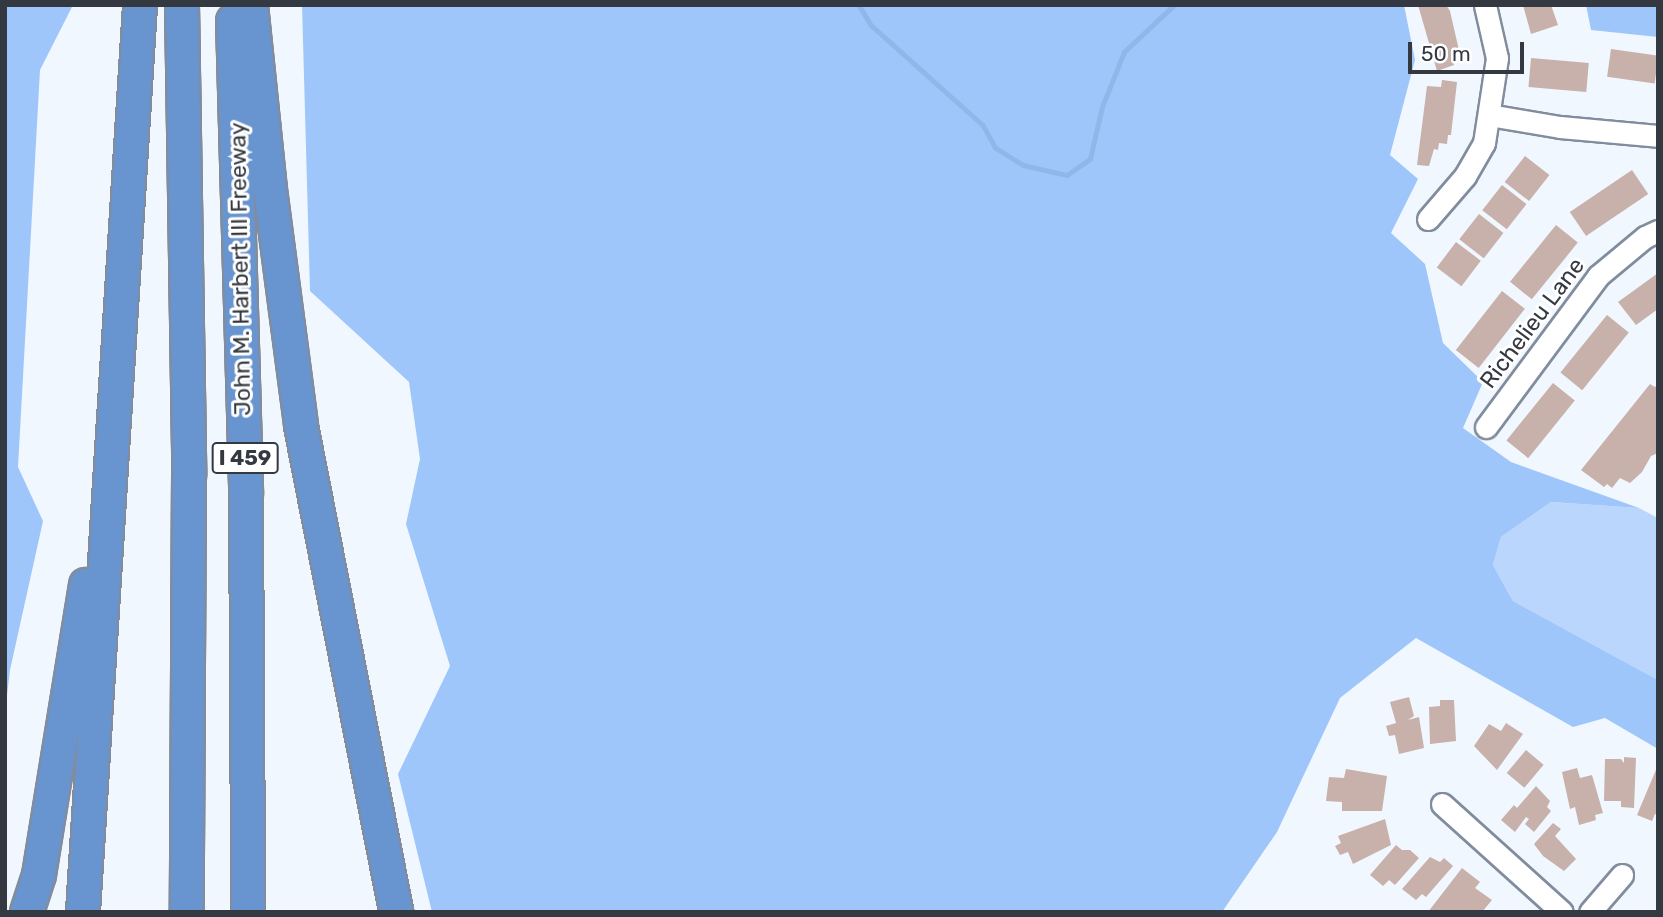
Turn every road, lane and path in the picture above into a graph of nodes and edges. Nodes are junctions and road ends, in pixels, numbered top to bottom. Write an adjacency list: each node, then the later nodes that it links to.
1 (140, 5): 10 (highway)
2 (182, 5): 16 (highway, I 459)
3 (233, 5): 17 (highway, John M. Harbert III Freeway / I 459)
4 (251, 5): 18 (highway)
5 (1485, 5): 6 (street)
6 (1489, 115): 7 (street); 8 (street)
7 (1658, 136)
8 (1428, 219)
9 (1658, 231): 11 (street, Richelieu Lane)
10 (124, 288): 14 (highway); 15 (highway)
11 (1486, 427)
12 (1442, 804): 19 (street)
13 (1622, 875): 20 (street)
14 (27, 912)
15 (83, 912)
16 (187, 912)
17 (248, 912)
18 (396, 912)
19 (1562, 912)
20 (1590, 912)

